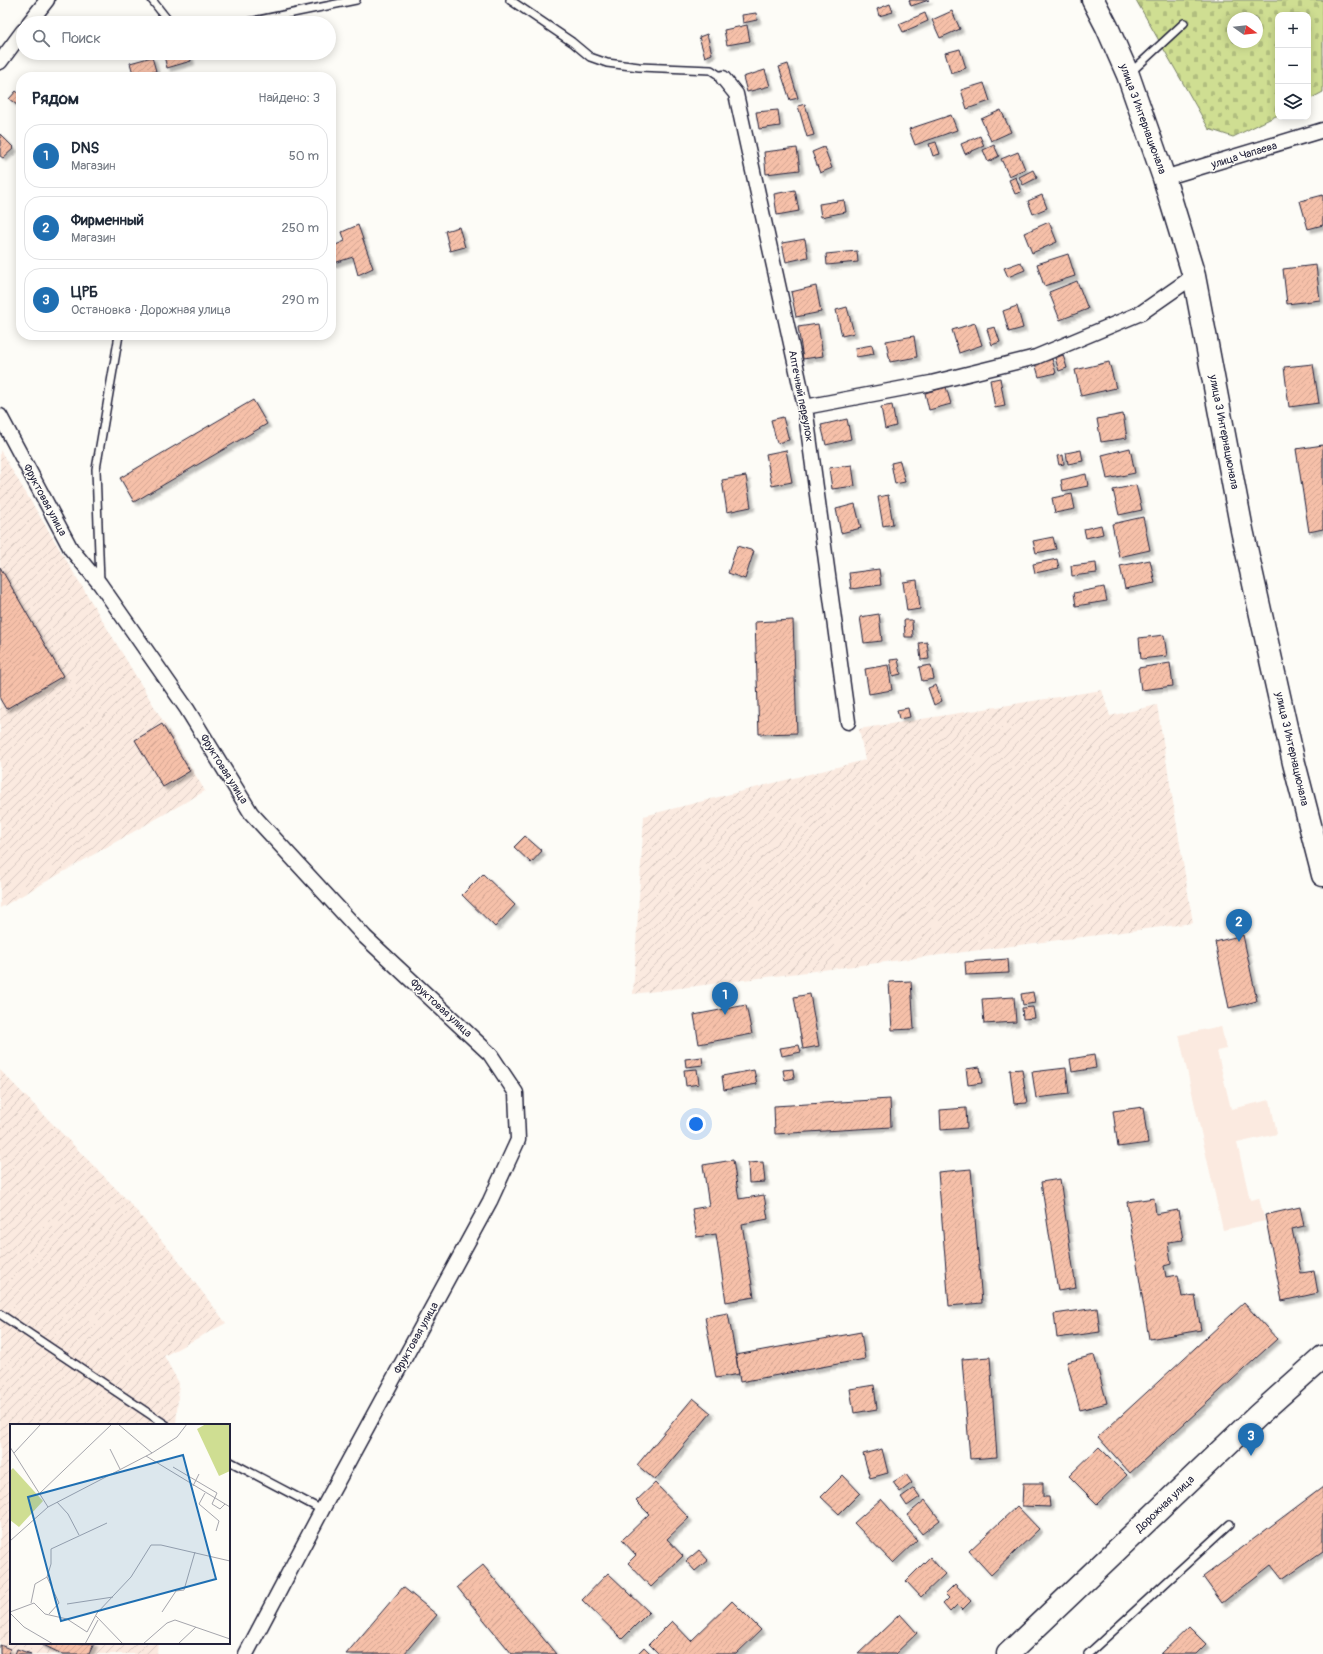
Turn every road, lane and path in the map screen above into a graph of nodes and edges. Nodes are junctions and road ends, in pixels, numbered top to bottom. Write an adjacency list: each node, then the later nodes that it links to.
1 (47, 0): 6 (street)
2 (152, 0): 7 (lane)
3 (356, 0): 8 (lane)
4 (510, 0): 13 (lane)
5 (1093, 0): 12 (main road, улица 3 Интернационала)
6 (34, 16)
7 (165, 16)
8 (278, 16)
9 (1184, 23): 12 (lane)
10 (16, 40): 11 (street)
11 (0, 62)
12 (1128, 75): 15 (main road, улица 3 Интернационала)
13 (723, 78): 18 (street, Аптечный переулок)
14 (1323, 130): 15 (street, улица Чапаева)
15 (1164, 178): 16 (main road, улица 3 Интернационала)
16 (1194, 276): 18 (street); 22 (main road, улица 3 Интернационала)
17 (118, 340): 20 (lane)
18 (805, 407): 21 (street, Аптечный переулок)
19 (0, 416): 20 (street, Фруктовая улица)
20 (100, 584): 27 (street, Фруктовая улица)
21 (848, 722)
22 (1323, 875)
23 (0, 1314): 25 (lane)
24 (1323, 1357): 30 (main road, Дорожная улица)
25 (165, 1424)
26 (230, 1462): 27 (lane)
27 (322, 1510): 29 (street, Фруктовая улица)
28 (1230, 1524): 31 (lane)
29 (246, 1654)
30 (1008, 1654)
31 (1088, 1654)

